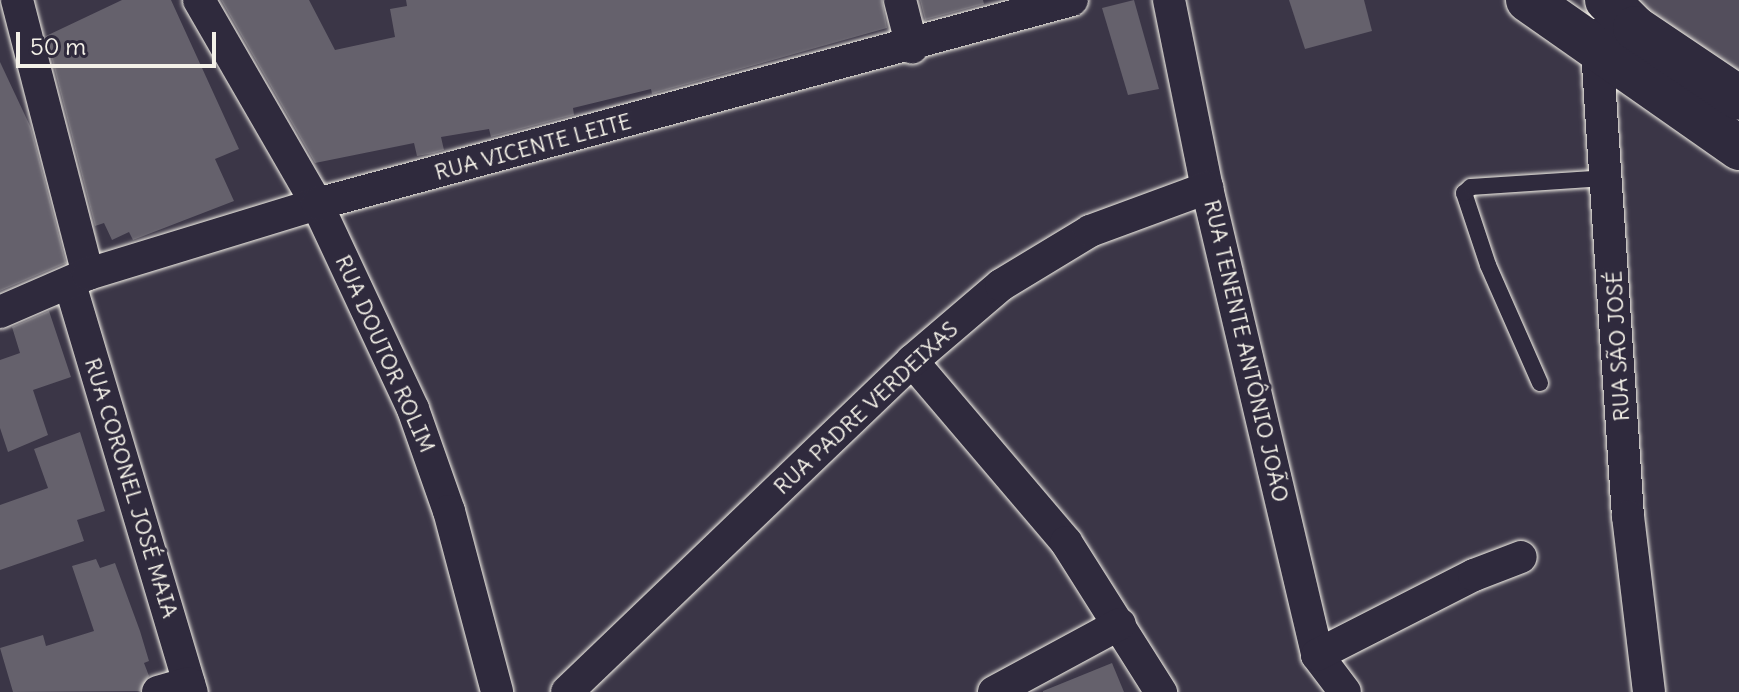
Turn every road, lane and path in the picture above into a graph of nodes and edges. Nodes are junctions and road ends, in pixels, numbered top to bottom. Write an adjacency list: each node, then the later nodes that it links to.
1 (17, 0): 16 (street, RUA CORONEL JOSÉ MAIA)
2 (199, 0): 15 (street, RUA DOUTOR ROLIM)
3 (900, 0): 10 (street)
4 (1072, 0): 10 (street, RUA VICENTE LEITE)
5 (1169, 0): 14 (street, RUA TENENTE ANTÔNIO JOÃO)
6 (1528, 0): 9 (main road)
7 (1593, 0): 9 (street, RUA SÃO JOSÉ)
8 (1607, 0): 11 (main road)
9 (1596, 45): 12 (main road); 13 (street, RUA SÃO JOSÉ)
10 (912, 47): 15 (street, RUA VICENTE LEITE)
11 (1739, 98)
12 (1739, 148)
13 (1608, 178): 19 (lane); 30 (street, RUA SÃO JOSÉ)
14 (1207, 188): 18 (street, RUA PADRE VERDEIXAS); 22 (street, RUA TENENTE ANTÔNIO JOÃO)
15 (317, 204): 16 (street, RUA VICENTE LEITE); 25 (street, RUA DOUTOR ROLIM)
16 (79, 279): 17 (street, RUA VICENTE LEITE); 23 (street, RUA CORONEL JOSÉ MAIA)
17 (0, 312)
18 (912, 361): 21 (street); 26 (street, RUA PADRE VERDEIXAS)
19 (1540, 383)
20 (1521, 557): 22 (street)
21 (1120, 624): 27 (street); 28 (street)
22 (1317, 655): 29 (street, RUA TENENTE ANTÔNIO JOÃO)
23 (190, 688): 24 (street)
24 (158, 692)
25 (497, 692)
26 (567, 692)
27 (994, 692)
28 (1161, 692)
29 (1345, 692)
30 (1649, 692)

